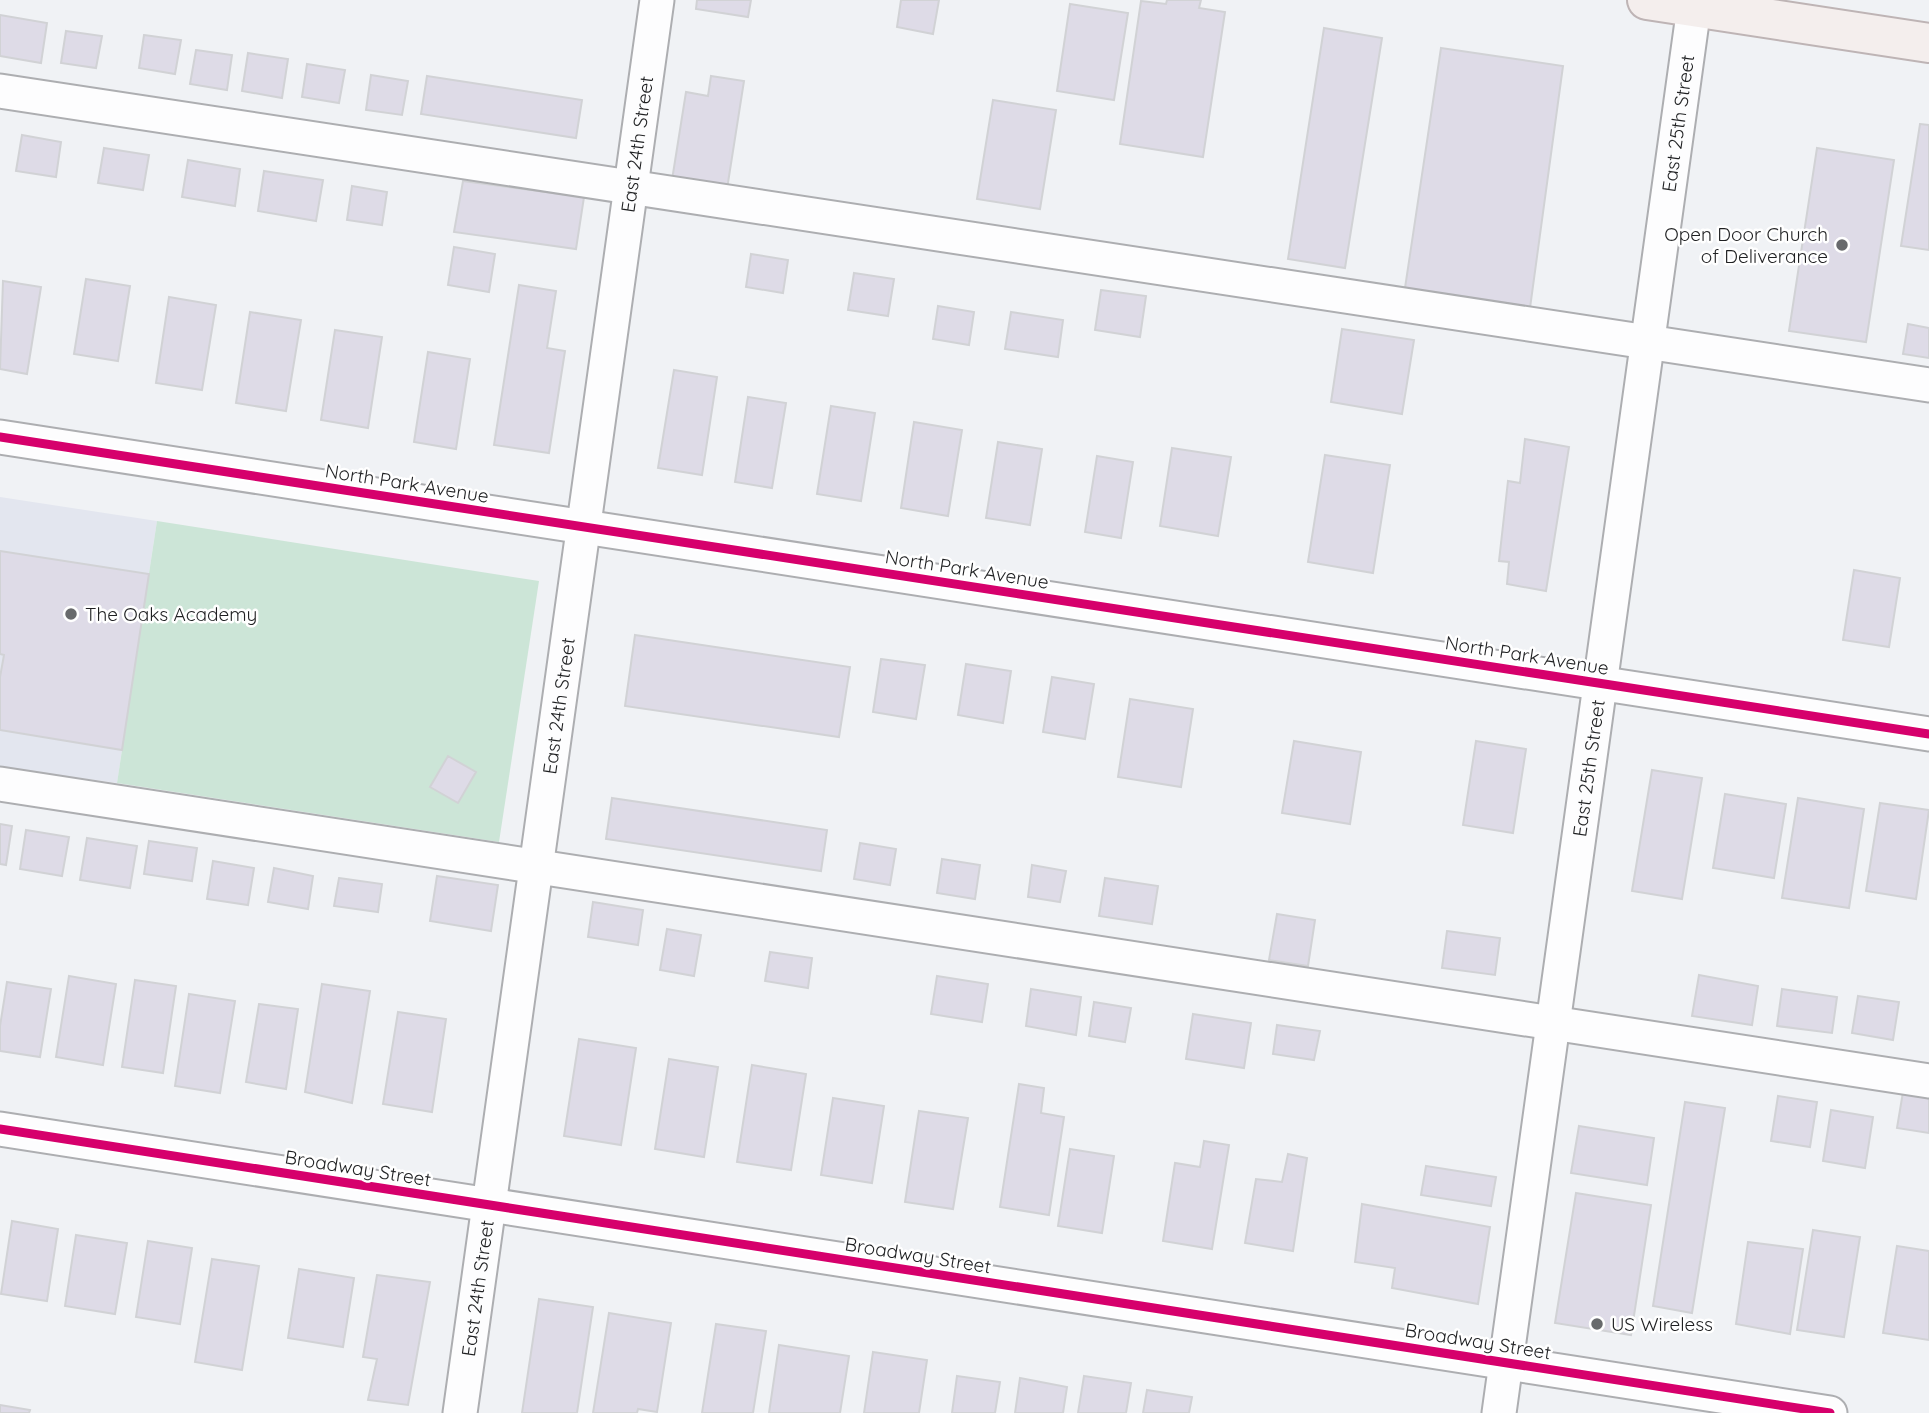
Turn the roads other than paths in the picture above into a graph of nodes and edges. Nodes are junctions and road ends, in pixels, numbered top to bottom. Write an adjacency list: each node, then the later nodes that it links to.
1 (657, 0): 6 (street, East 24th Street)
2 (1647, 0): 3 (main road)
3 (1694, 3): 4 (main road); 7 (street, East 25th Street)
4 (1929, 43)
5 (0, 91): 6 (street)
6 (631, 187): 7 (street); 10 (street, East 24th Street)
7 (1648, 342): 8 (street); 11 (street, East 25th Street)
8 (1929, 385)
9 (0, 437): 10 (street, North Park Avenue)
10 (584, 528): 11 (street, North Park Avenue); 14 (street, East 24th Street)
11 (1600, 684): 12 (street, North Park Avenue); 15 (street, East 25th Street)
12 (1929, 734)
13 (0, 784): 14 (street)
14 (537, 867): 15 (street); 18 (street, East 24th Street)
15 (1553, 1023): 16 (street); 19 (street, East 25th Street)
16 (1929, 1081)
17 (0, 1129): 18 (street, Broadway Street)
18 (490, 1206): 19 (street, Broadway Street); 20 (street, East 24th Street)
19 (1506, 1363): 21 (street, East 25th Street); 22 (street, Broadway Street)
20 (460, 1413)
21 (1499, 1413)
22 (1830, 1413)

